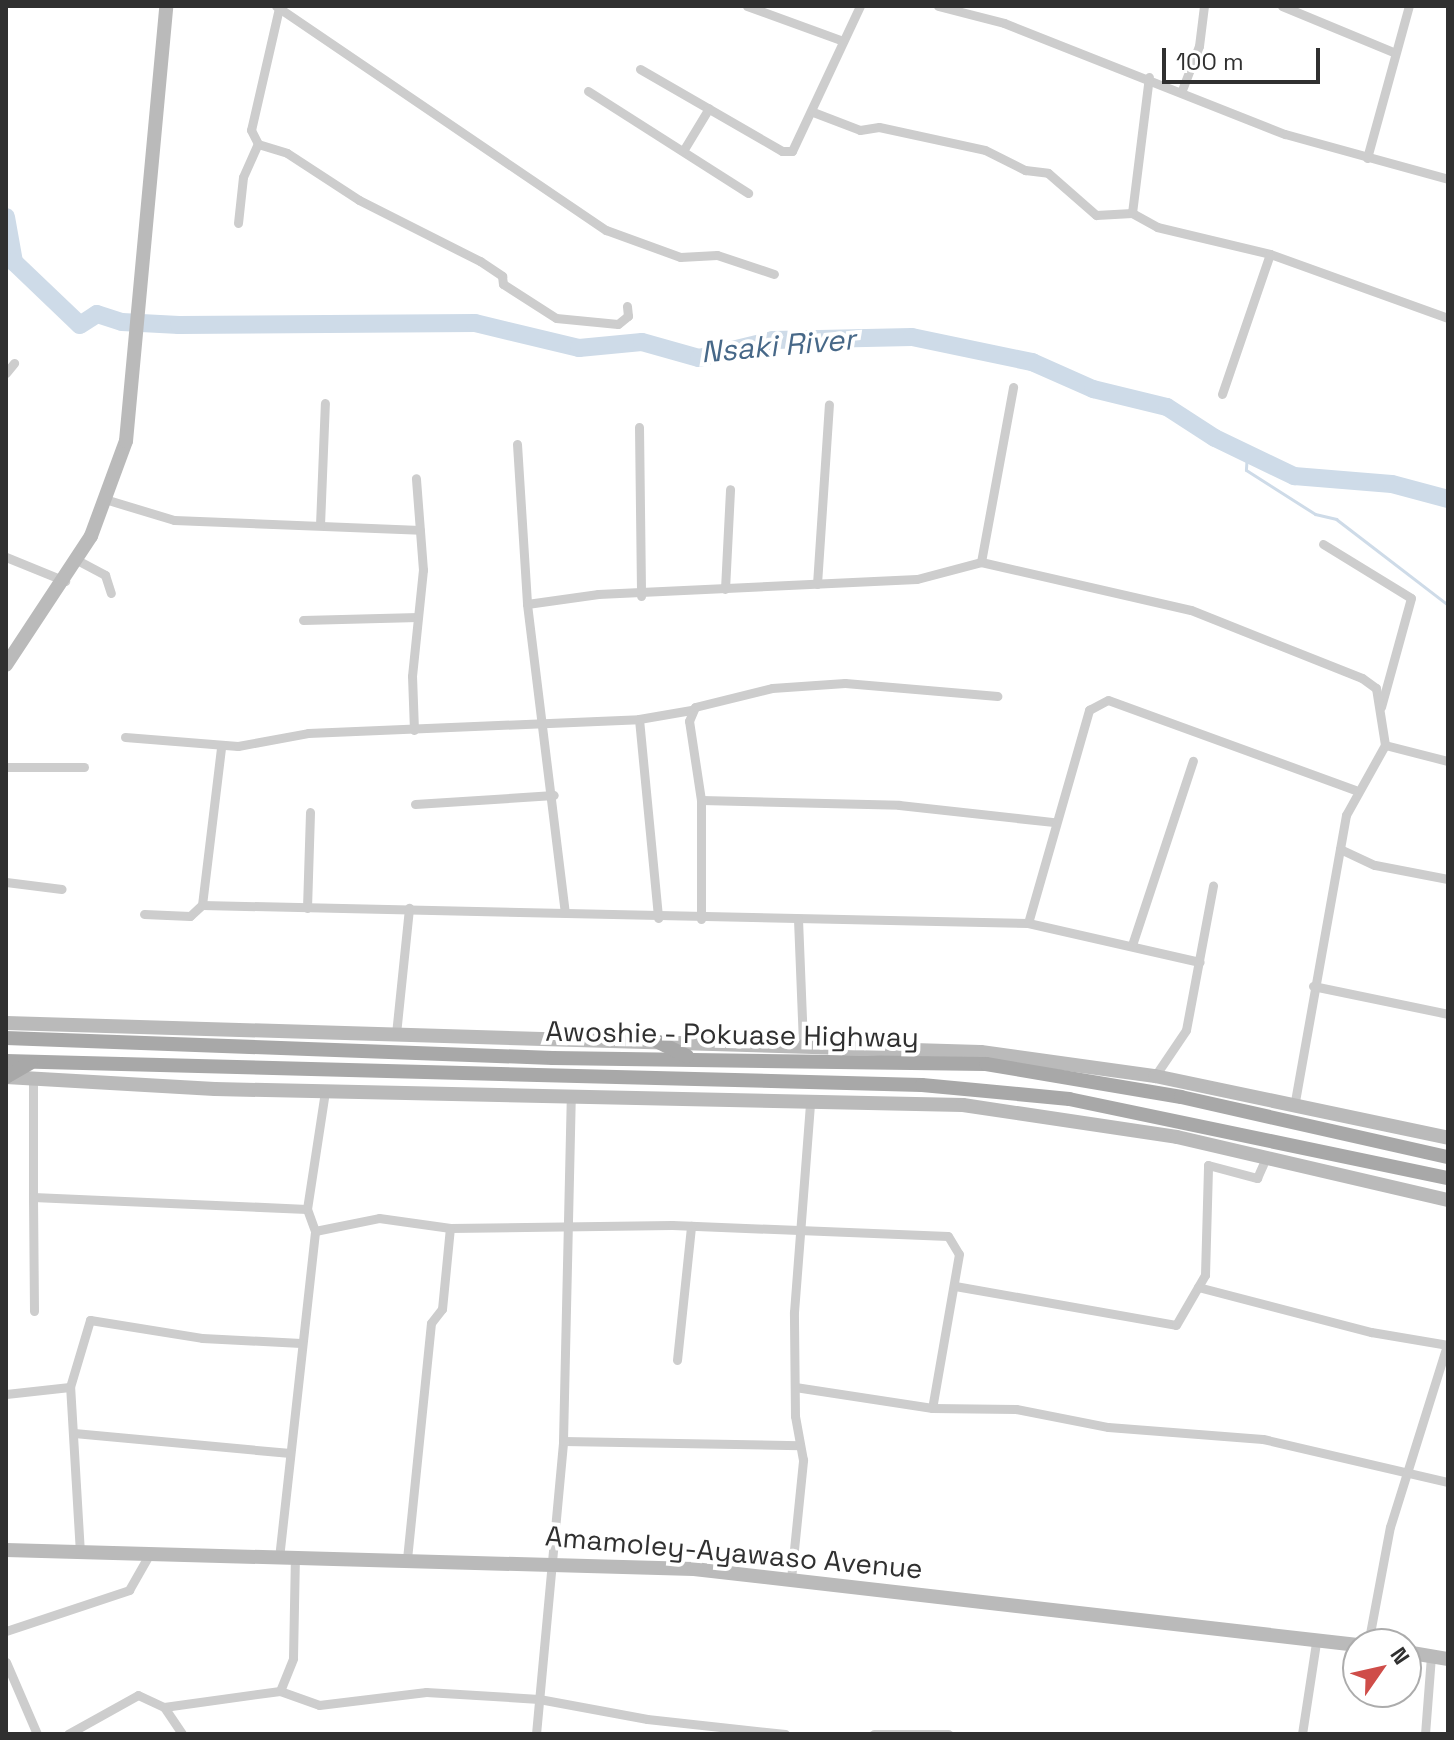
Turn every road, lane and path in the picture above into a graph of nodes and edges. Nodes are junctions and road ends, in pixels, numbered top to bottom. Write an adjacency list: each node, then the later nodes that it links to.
1 (166, 6): 38 (street)
2 (747, 6): 9 (street)
3 (860, 6): 9 (street)
4 (938, 6): 12 (street)
5 (1204, 6): 13 (street)
6 (1282, 6): 10 (street)
7 (1409, 6): 10 (street)
8 (278, 7): 17 (street); 25 (street)
9 (843, 41): 16 (street)
10 (1393, 52): 19 (street)
11 (640, 69): 15 (street)
12 (1149, 77): 13 (street); 22 (street)
13 (1182, 90): 19 (street)
14 (588, 91): 18 (street)
15 (709, 108): 16 (street); 18 (street)
16 (813, 112): 22 (street)
17 (258, 144): 23 (street); 26 (street)
18 (683, 151): 21 (street)
19 (1367, 158): 20 (street)
20 (1447, 175)
21 (748, 193)
22 (1132, 213): 24 (street)
23 (238, 223)
24 (1270, 254): 27 (street); 31 (street)
25 (774, 274)
26 (627, 306)
27 (1448, 318)
28 (14, 363): 29 (street)
29 (6, 373)
30 (1013, 387): 44 (street)
31 (1222, 394)
32 (325, 403): 39 (street)
33 (829, 404): 46 (street)
34 (639, 427): 49 (street)
35 (517, 444): 50 (street)
36 (416, 478): 40 (street)
37 (730, 489): 47 (street)
38 (108, 500): 39 (street); 43 (street)
39 (320, 525): 40 (street)
40 (420, 530): 51 (street)
41 (1323, 544): 55 (street)
42 (6, 557): 45 (street)
43 (77, 560): 45 (street); 48 (street)
44 (981, 562): 46 (street); 55 (street)
45 (65, 581): 53 (street)
46 (817, 584): 47 (street)
47 (725, 589): 49 (street)
48 (111, 593)
49 (641, 596): 50 (street)
50 (527, 604): 58 (street)
51 (418, 617): 52 (street); 59 (street)
52 (303, 620)
53 (6, 665)
54 (997, 696): 56 (street)
55 (1381, 707): 61 (street)
56 (691, 710): 57 (street); 69 (street)
57 (639, 719): 58 (street); 83 (street)
58 (541, 721): 59 (street); 68 (street)
59 (414, 730): 62 (street)
60 (125, 737): 62 (street)
61 (1385, 745): 64 (street); 67 (street)
62 (221, 747): 78 (street)
63 (1193, 761): 87 (street)
64 (1448, 761)
65 (6, 767): 66 (street)
66 (84, 767)
67 (1355, 790): 72 (street); 73 (street)
68 (554, 795): 70 (street); 81 (street)
69 (701, 800): 72 (street); 84 (street)
70 (415, 804)
71 (310, 812): 79 (street)
72 (1054, 822): 86 (street)
73 (1340, 849): 74 (street); 89 (street)
74 (1448, 879)
75 (6, 882): 77 (street)
76 (1213, 886): 88 (street)
77 (62, 889)
78 (202, 905): 79 (street); 82 (street)
79 (307, 908): 80 (street)
80 (409, 908): 81 (street); 92 (street)
81 (565, 912): 83 (street)
82 (144, 914)
83 (658, 918): 84 (street)
84 (701, 919): 85 (street)
85 (798, 919): 86 (street); 95 (street)
86 (1028, 923): 87 (street)
87 (1132, 945): 88 (street)
88 (1200, 962): 99 (street)
89 (1313, 986): 90 (street); 105 (street)
90 (1448, 1014)
91 (6, 1023): 92 (street)
92 (396, 1034): 94 (street)
93 (6, 1038): 96 (main road, Awoshie - Pokuase Highway)
94 (652, 1039): 95 (street); 96 (main road)
95 (803, 1046): 99 (street)
96 (691, 1058): 106 (main road, Awoshie - Pokuase Highway)
97 (6, 1061): 98 (main road, Awoshie - Pokuase Highway)
98 (31, 1063): 100 (main road); 107 (main road, Awoshie - Pokuase Highway)
99 (1155, 1076): 105 (street)
100 (6, 1077): 101 (street)
101 (33, 1079): 102 (street); 112 (street)
102 (325, 1092): 103 (street); 114 (street)
103 (571, 1098): 104 (street); 117 (street)
104 (810, 1103): 110 (street); 119 (street)
105 (1294, 1106): 108 (street)
106 (1233, 1109): 107 (main road); 109 (main road, Awoshie - Pokuase Highway)
107 (1221, 1129): 111 (main road, Awoshie - Pokuase Highway)
108 (1448, 1138)
109 (1448, 1157)
110 (1266, 1158): 113 (street); 121 (street)
111 (1448, 1178)
112 (33, 1197): 114 (street); 122 (street)
113 (1448, 1200)
114 (307, 1209): 118 (street)
115 (691, 1226): 117 (street); 119 (street); 125 (street)
116 (450, 1228): 117 (street); 118 (street); 141 (street)
117 (568, 1228): 131 (street)
118 (315, 1231): 123 (street)
119 (798, 1231): 120 (street); 127 (street)
120 (955, 1286): 121 (street); 129 (street)
121 (1198, 1287): 124 (street)
122 (34, 1311)
123 (301, 1343): 126 (street); 133 (street)
124 (1447, 1345): 134 (street)
125 (677, 1360)
126 (70, 1387): 128 (street); 130 (street)
127 (795, 1387): 129 (street); 132 (street)
128 (6, 1394)
129 (932, 1408): 134 (street)
130 (74, 1433): 133 (street); 137 (street)
131 (563, 1441): 132 (street); 142 (street)
132 (800, 1445): 143 (street)
133 (290, 1453): 139 (street)
134 (1406, 1470): 135 (street); 144 (street)
135 (1448, 1482)
136 (6, 1550): 137 (street, Amamoley-Ayawaso Avenue)
137 (80, 1553): 138 (street, Amamoley-Ayawaso Avenue)
138 (149, 1555): 139 (street, Amamoley-Ayawaso Avenue); 145 (street)
139 (279, 1558): 140 (street, Amamoley-Ayawaso Avenue)
140 (295, 1558): 141 (street, Amamoley-Ayawaso Avenue); 152 (street)
141 (407, 1559): 142 (street, Amamoley-Ayawaso Avenue)
142 (555, 1561): 143 (street, Amamoley-Ayawaso Avenue); 153 (street)
143 (791, 1579): 146 (street, Amamoley-Ayawaso Avenue)
144 (1371, 1628)
145 (6, 1631)
146 (1316, 1643): 147 (street, Amamoley-Ayawaso Avenue); 162 (street)
147 (1342, 1644)
148 (1422, 1655): 149 (street)
149 (1431, 1656): 150 (street); 163 (street)
150 (1448, 1659)
151 (6, 1662): 155 (street)
152 (280, 1691): 153 (street); 154 (street)
153 (539, 1699): 158 (street); 159 (street)
154 (164, 1707): 156 (street); 157 (street)
155 (37, 1734)
156 (68, 1734)
157 (182, 1734)
158 (536, 1734)
159 (785, 1734)
160 (874, 1734): 161 (street)
161 (948, 1734)
162 (1302, 1734)
163 (1425, 1734)

